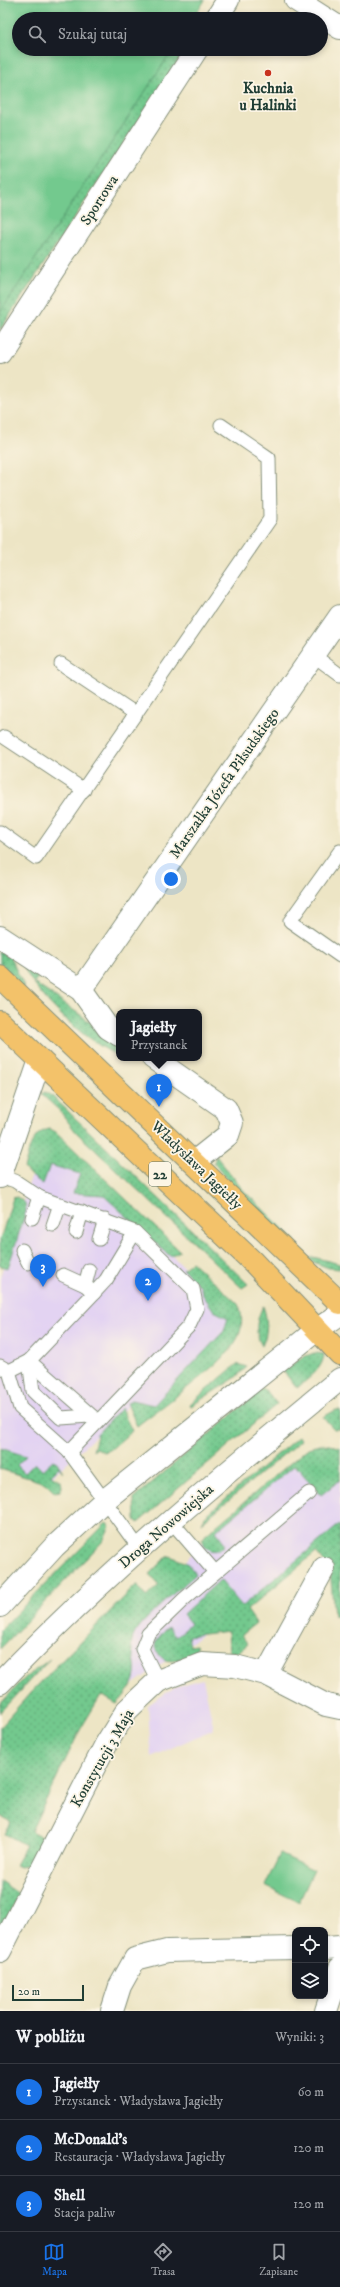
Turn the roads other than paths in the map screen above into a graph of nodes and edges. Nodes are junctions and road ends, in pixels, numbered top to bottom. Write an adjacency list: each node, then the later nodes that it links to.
1 (228, 0): 3 (street)
2 (296, 0): 4 (street)
3 (220, 12)
4 (315, 12)
5 (328, 20): 6 (street)
6 (340, 28)
7 (192, 56): 8 (street, Sportowa)
8 (0, 352)
9 (221, 425): 14 (lane)
10 (340, 616): 11 (street, Marszałka Józefa Piłsudskiego)
11 (313, 655): 13 (lane); 22 (street, Marszałka Józefa Piłsudskiego)
12 (61, 664): 14 (lane)
13 (340, 675)
14 (136, 714): 16 (lane)
15 (4, 737): 16 (lane)
16 (84, 790): 17 (lane)
17 (0, 832)
18 (340, 851): 20 (lane)
19 (8, 943): 22 (street)
20 (340, 956)
21 (0, 977): 27 (main road, Władysława Jagiełły / 22)
22 (81, 990): 24 (street)
23 (0, 1022): 25 (main road, 22)
24 (116, 1033)
25 (40, 1060): 28 (street); 45 (main road, 22)
26 (157, 1061): 27 (street)
27 (194, 1162): 43 (main road, Władysława Jagiełły / 22)
28 (5, 1178): 29 (lane)
29 (39, 1197): 30 (lane); 32 (lane)
30 (60, 1204): 31 (lane); 34 (lane)
31 (82, 1212): 33 (lane); 35 (lane)
32 (32, 1218)
33 (105, 1220): 36 (lane); 37 (lane)
34 (54, 1225)
35 (76, 1232)
36 (135, 1232): 42 (lane); 50 (lane)
37 (99, 1239)
38 (22, 1250): 39 (lane)
39 (28, 1263)
40 (89, 1270): 42 (lane)
41 (63, 1275): 42 (lane)
42 (90, 1289): 47 (lane)
43 (340, 1303)
44 (340, 1314): 45 (street)
45 (318, 1329): 46 (main road, 22); 53 (street)
46 (340, 1354)
47 (29, 1361): 48 (lane); 50 (lane); 50 (lane)
48 (4, 1369): 51 (lane)
49 (340, 1378): 54 (street, Droga Nowowiejska)
50 (94, 1418): 51 (lane)
51 (69, 1452): 53 (lane)
52 (309, 1493): 57 (lane)
53 (105, 1500): 55 (lane); 58 (street)
54 (171, 1521): 55 (street, Droga Nowowiejska); 57 (lane)
55 (139, 1548): 61 (street, Droga Nowowiejska)
56 (324, 1568): 59 (street)
57 (215, 1572): 60 (lane)
58 (0, 1606)
59 (266, 1674): 60 (street, Konstytucji 3 Maja); 62 (street, Konstytucji 3 Maja)
60 (158, 1681): 66 (street, Konstytucji 3 Maja)
61 (0, 1683)
62 (340, 1708)
63 (340, 1947): 65 (street)
64 (292, 1948): 68 (street)
65 (328, 1948)
66 (0, 1951)
67 (340, 1968): 69 (street)
68 (112, 2011)
69 (326, 2011)

